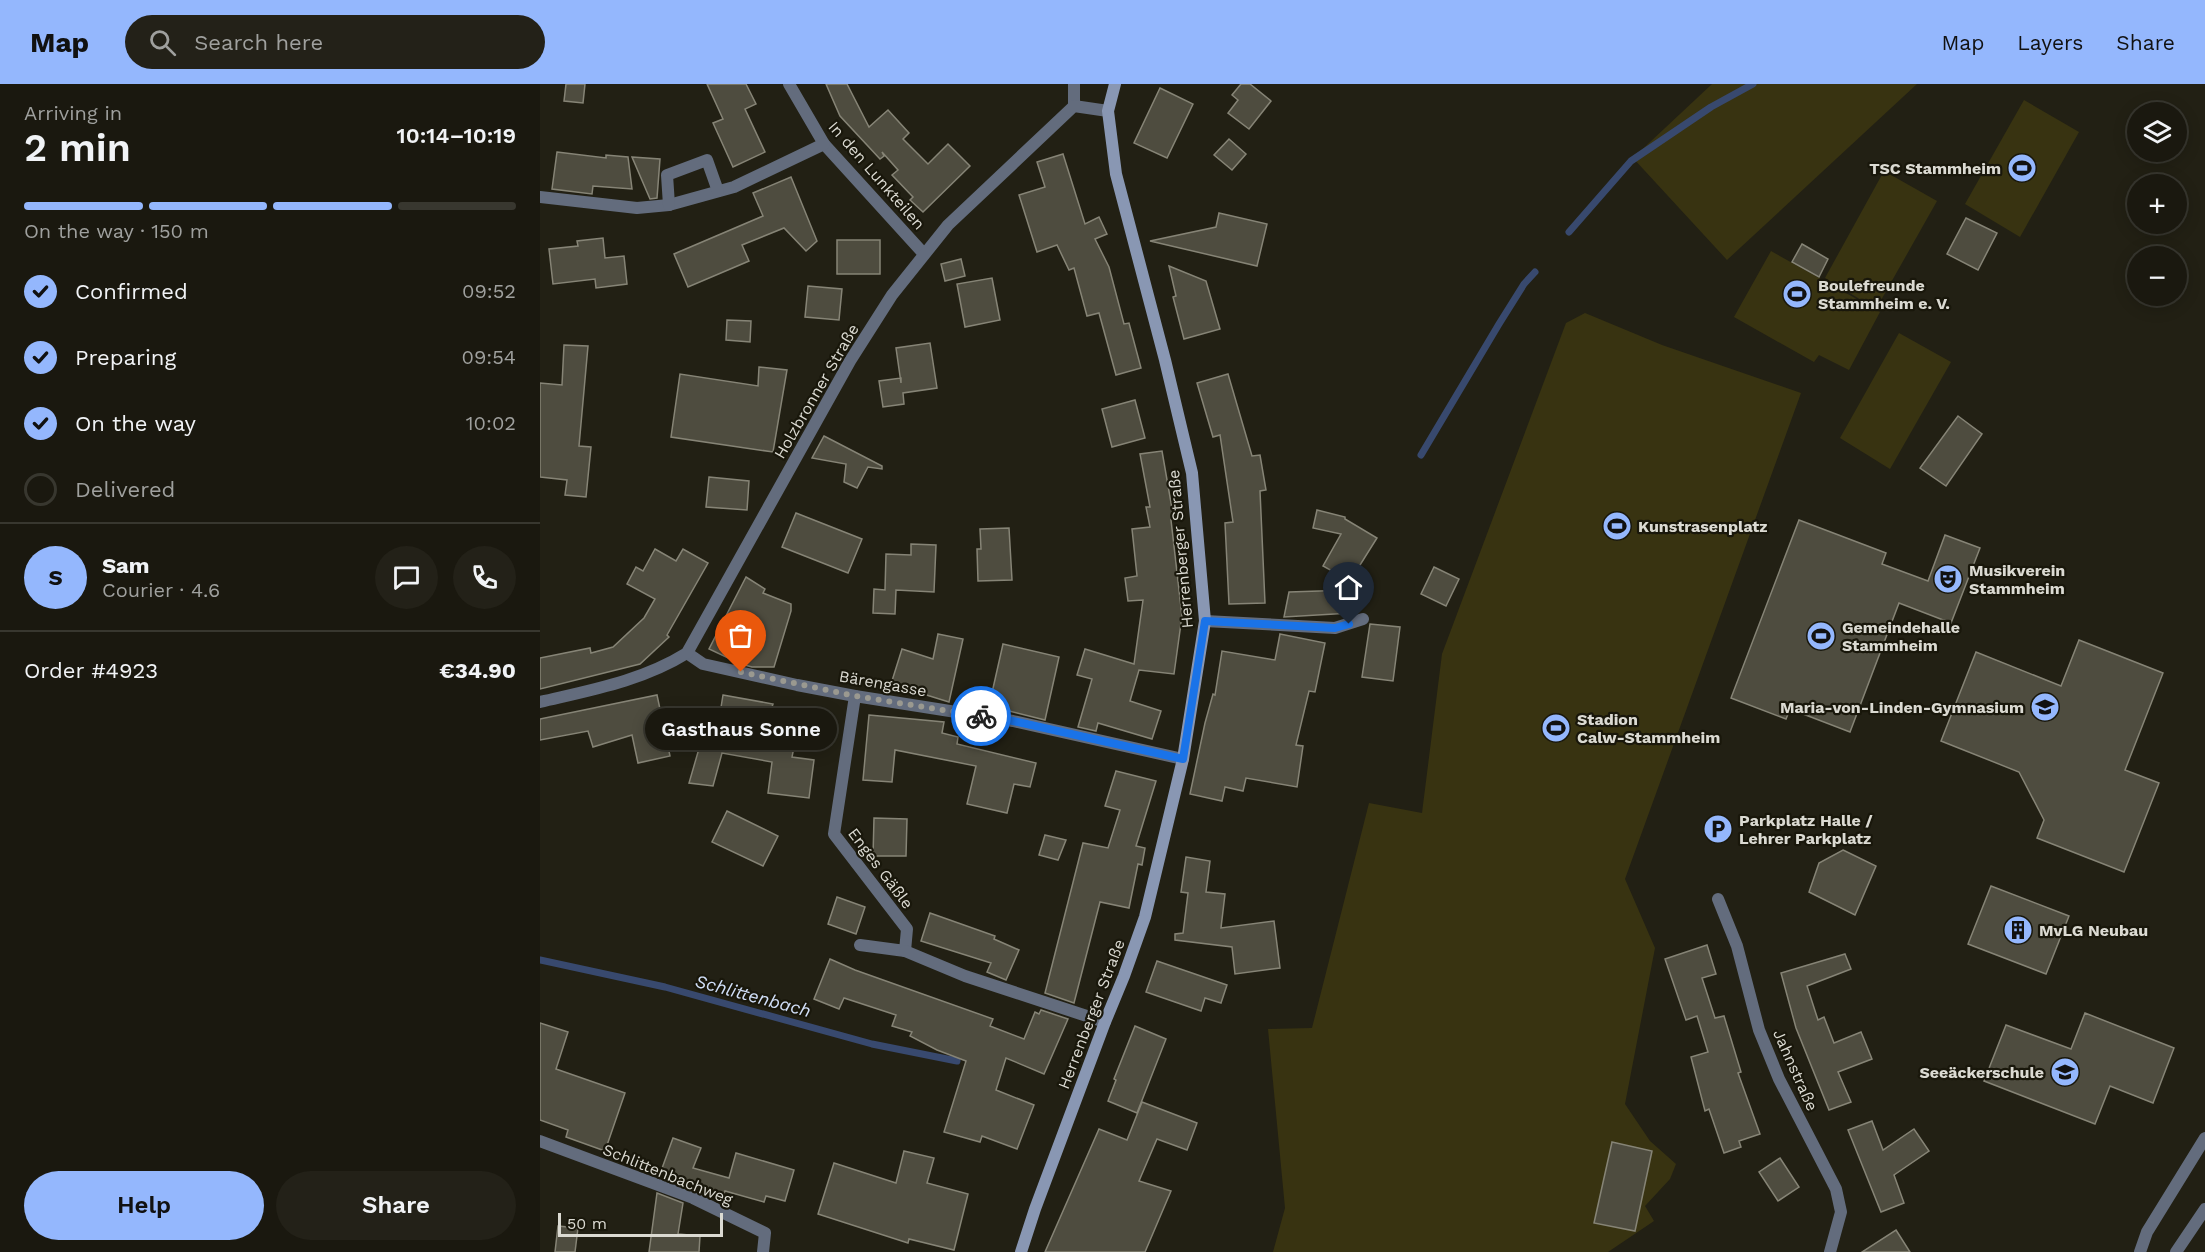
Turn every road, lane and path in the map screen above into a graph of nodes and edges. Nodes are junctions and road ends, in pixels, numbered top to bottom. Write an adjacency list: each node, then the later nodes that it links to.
1 (789, 84): 6 (street, In den Lunkteilen)
2 (1074, 84): 4 (street)
3 (1115, 84): 5 (street)
4 (1074, 106): 5 (street); 10 (street, Holzbronner Straße)
5 (1108, 111): 12 (street, Herrenberger Straße)
6 (824, 144): 7 (street); 10 (street, In den Lunkteilen)
7 (718, 191): 9 (street); 9 (street)
8 (540, 197): 9 (street)
9 (669, 205)
10 (924, 254): 13 (street, Holzbronner Straße)
11 (1363, 620): 12 (street)
12 (1205, 621): 16 (street, Herrenberger Straße)
13 (687, 653): 14 (street, Bärengasse); 15 (street)
14 (855, 696): 16 (street, Bärengasse); 19 (street, Enges Gäßle)
15 (540, 702)
16 (1183, 759): 20 (street, Herrenberger Straße)
17 (1718, 899): 26 (street, Jahnstraße)
18 (860, 945): 19 (street)
19 (905, 951): 20 (street)
20 (1105, 1022): 25 (street, Herrenberger Straße)
21 (2205, 1138): 27 (street)
22 (540, 1141): 24 (street, Schlittenbachweg)
23 (2205, 1209): 28 (street)
24 (763, 1252)
25 (1021, 1252)
26 (1830, 1252)
27 (2140, 1252)
28 (2176, 1252)

